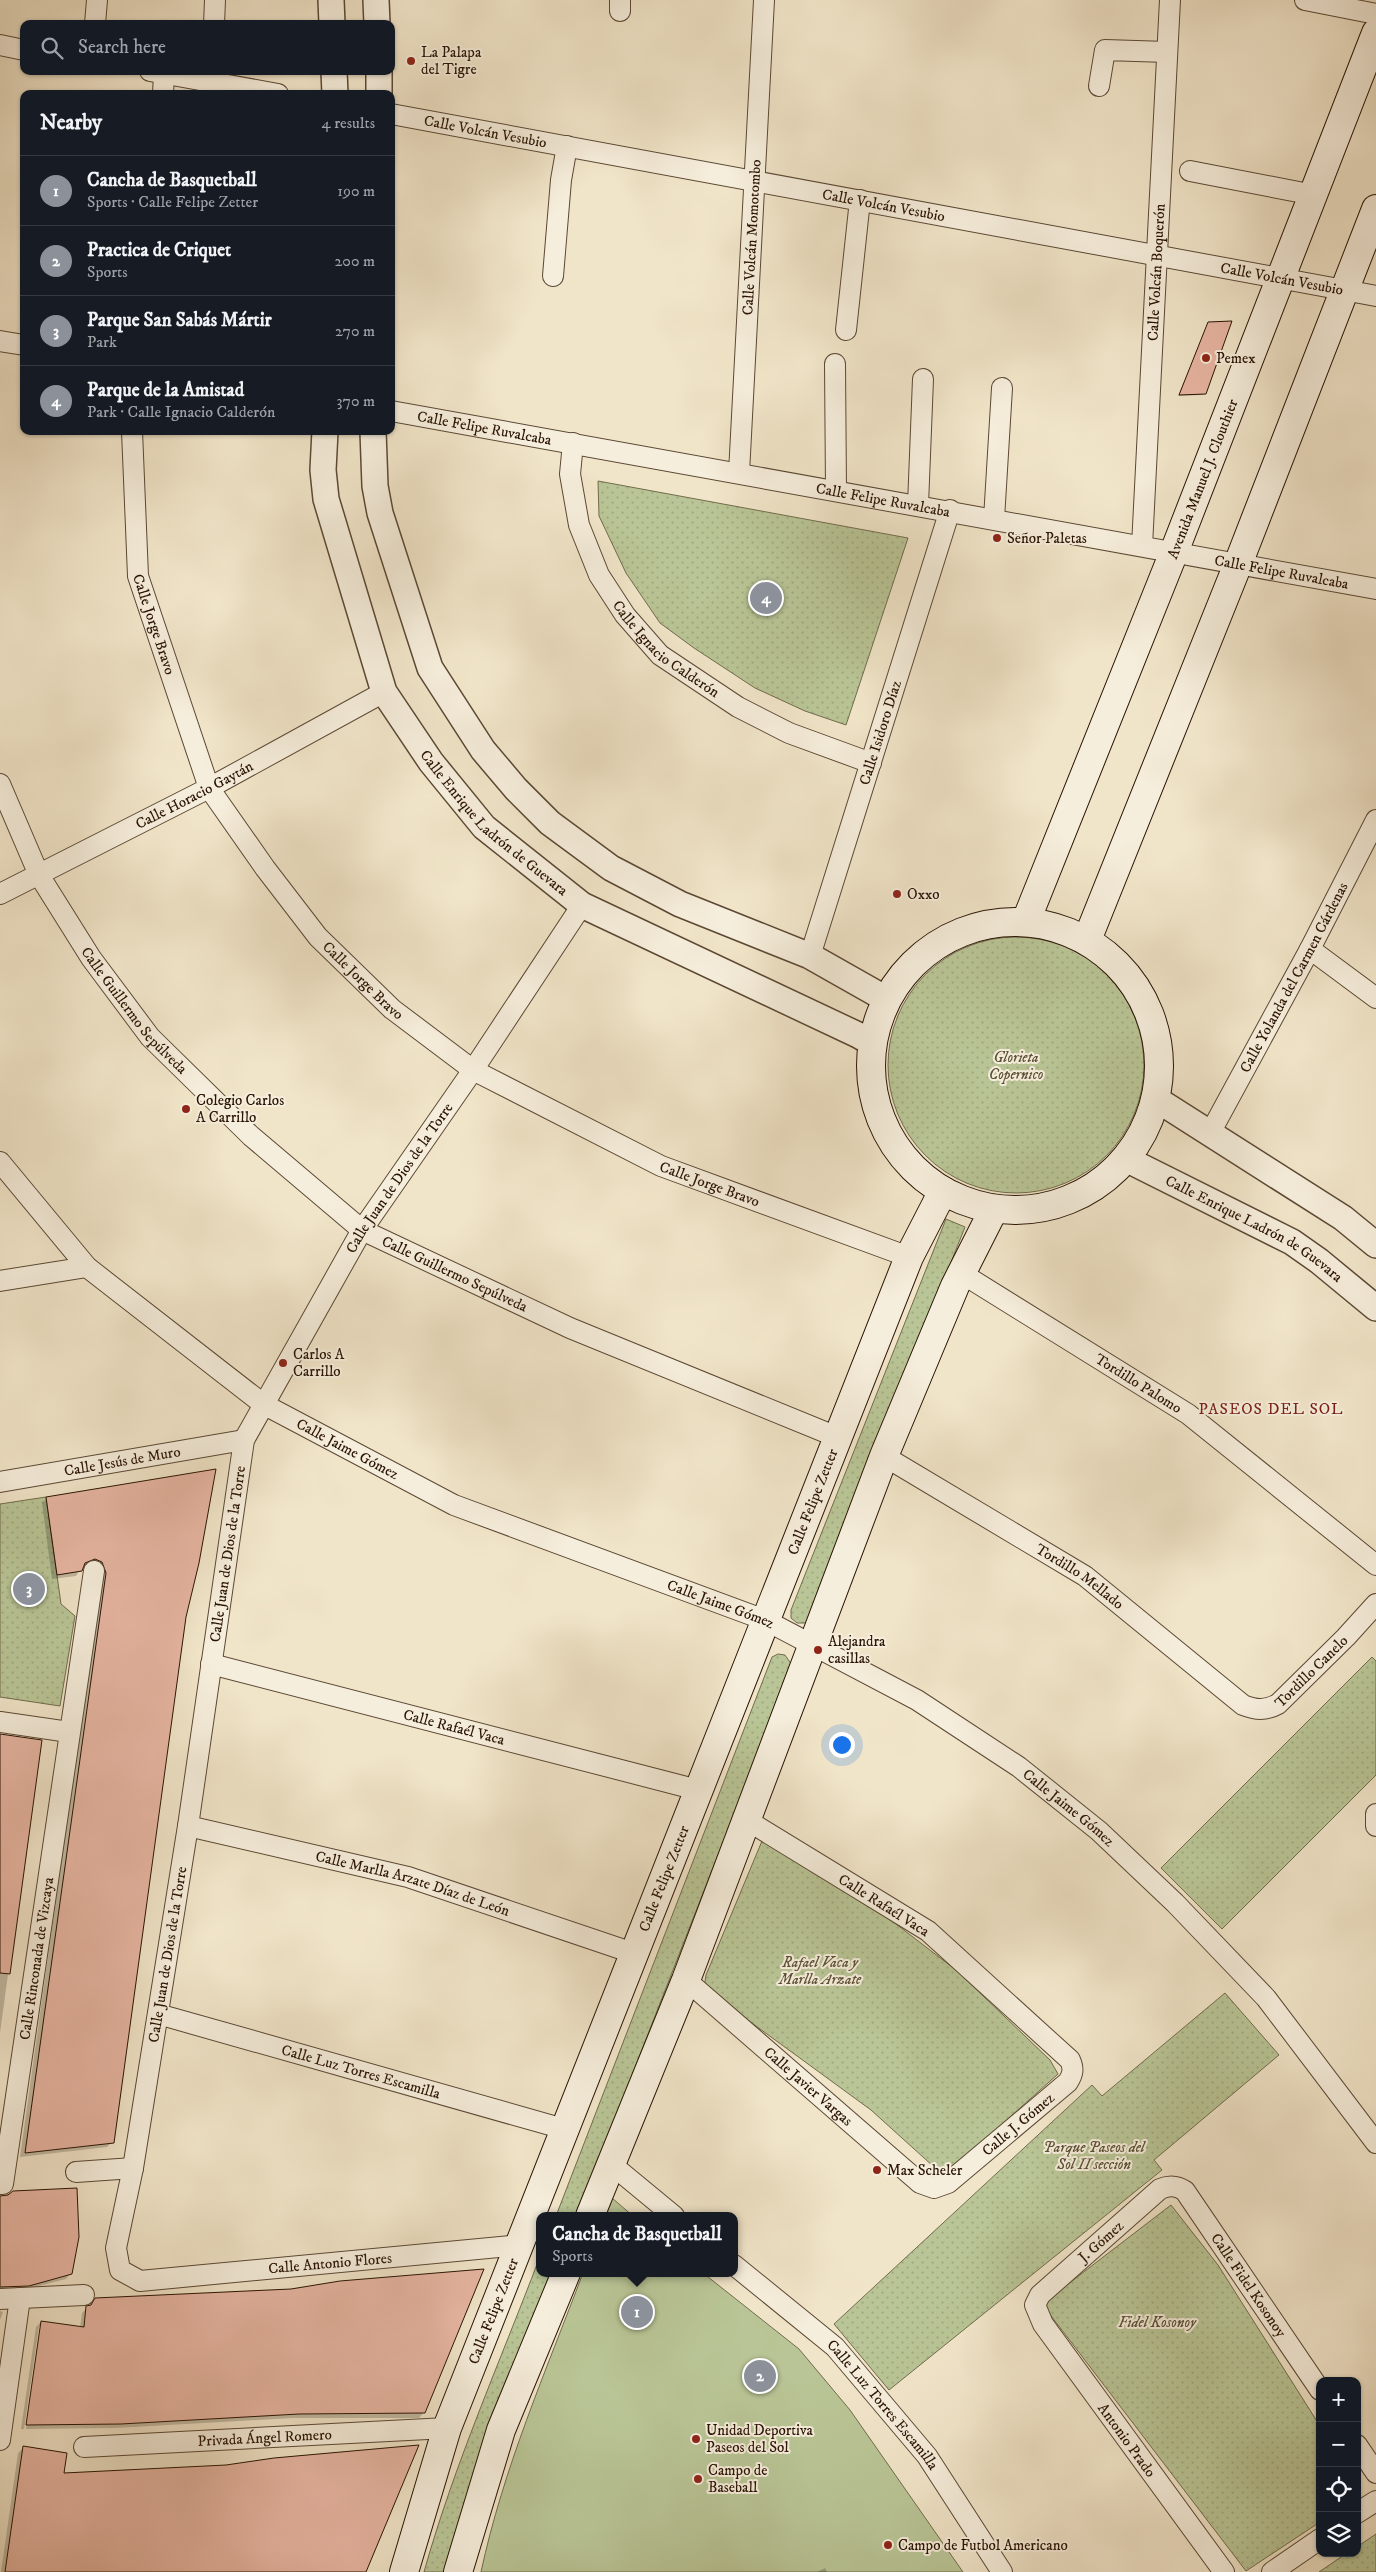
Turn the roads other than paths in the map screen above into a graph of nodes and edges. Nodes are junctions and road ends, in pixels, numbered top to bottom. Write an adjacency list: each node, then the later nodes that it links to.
1 (97, 0): 9 (street)
2 (216, 0): 10 (street)
3 (331, 0): 11 (street)
4 (376, 0): 12 (street)
5 (764, 0): 30 (street, Calle Volcán Momotombo)
6 (1170, 0): 16 (street, Calle Volcán Boquerón)
7 (1304, 0): 8 (street)
8 (1376, 14)
9 (96, 20)
10 (214, 20)
11 (332, 20)
12 (377, 20)
13 (1376, 34): 31 (main road, Avenida Manuel J. Clouthier)
14 (0, 45): 15 (street)
15 (20, 49)
16 (1167, 52): 22 (street); 34 (street, Calle Volcán Boquerón)
17 (158, 75): 23 (street)
18 (190, 75): 21 (street)
19 (334, 75): 25 (street)
20 (379, 75): 26 (street)
21 (212, 77): 24 (street)
22 (1099, 86)
23 (162, 90)
24 (262, 90)
25 (335, 90)
26 (380, 90)
27 (395, 115): 28 (street, Calle Volcán Vesubio)
28 (567, 146): 30 (street, Calle Volcán Vesubio); 35 (street)
29 (1190, 171): 31 (street)
30 (754, 180): 32 (street, Calle Volcán Vesubio); 50 (street, Calle Volcán Momotombo)
31 (1314, 195): 36 (main road, Avenida Manuel J. Clouthier)
32 (860, 200): 34 (street, Calle Volcán Vesubio); 39 (street)
33 (1375, 212): 37 (main road)
34 (1157, 256): 36 (street, Calle Volcán Vesubio); 55 (street, Calle Volcán Boquerón)
35 (553, 276)
36 (1281, 278): 37 (street, Calle Volcán Vesubio); 56 (main road, Avenida Manuel J. Clouthier)
37 (1344, 290): 38 (street, Calle Volcán Vesubio); 57 (main road)
38 (1376, 296)
39 (846, 330)
40 (0, 340): 41 (street)
41 (20, 344)
42 (836, 364): 51 (street)
43 (923, 379): 52 (street)
44 (1002, 388): 54 (street)
45 (395, 412): 49 (street, Calle Felipe Ruvalcaba)
46 (132, 435): 62 (street, Calle Jorge Bravo)
47 (325, 435): 59 (street, Calle Enrique Ladrón de Guevara)
48 (373, 435): 70 (street)
49 (573, 443): 50 (street, Calle Felipe Ruvalcaba); 60 (street, Calle Ignacio Calderón)
50 (739, 473): 51 (street, Calle Felipe Ruvalcaba)
51 (836, 490): 52 (street, Calle Felipe Ruvalcaba)
52 (918, 505): 53 (street, Calle Felipe Ruvalcaba)
53 (950, 510): 54 (street, Calle Felipe Ruvalcaba); 60 (street, Calle Isidoro Díaz)
54 (994, 519): 55 (street, Calle Felipe Ruvalcaba)
55 (1142, 546): 56 (street, Calle Felipe Ruvalcaba)
56 (1174, 552): 57 (street, Calle Felipe Ruvalcaba); 67 (main road, Avenida Manuel J. Clouthier)
57 (1238, 564): 58 (street, Calle Felipe Ruvalcaba); 68 (main road)
58 (1376, 589)
59 (384, 692): 62 (street, Calle Horacio Gaytán); 66 (street, Calle Enrique Ladrón de Guevara)
60 (871, 763): 70 (street, Calle Isidoro Díaz)
61 (0, 784): 64 (street, Calle Guillermo Sepúlveda)
62 (209, 788): 64 (street, Calle Horacio Gaytán); 74 (street, Calle Jorge Bravo)
63 (1376, 820): 69 (street, Calle Yolanda del Carmen Cárdenas)
64 (39, 875): 65 (street, Calle Horacio Gaytán); 81 (street, Calle Guillermo Sepúlveda)
65 (0, 894)
66 (582, 905): 73 (street, Calle Enrique Ladrón de Guevara); 74 (street, Calle Juan de Dios de la Torre)
67 (1026, 921): 68 (main road); 72 (main road)
68 (1087, 940): 75 (main road)
69 (1310, 949): 71 (street); 76 (street, Calle Yolanda del Carmen Cárdenas)
70 (810, 956): 72 (street)
71 (1376, 998)
72 (886, 999): 73 (main road)
73 (872, 1043): 79 (main road)
74 (473, 1070): 81 (street, Calle Juan de Dios de la Torre); 83 (street, Calle Jorge Bravo)
75 (1156, 1100): 76 (street); 77 (main road)
76 (1209, 1135): 82 (street)
77 (1126, 1159): 80 (main road); 87 (street, Calle Enrique Ladrón de Guevara)
78 (0, 1162): 84 (street, Calle Jaime Gómez)
79 (943, 1191): 80 (main road); 83 (main road, Calle Felipe Zetter)
80 (994, 1209): 85 (main road)
81 (362, 1230): 88 (street, Calle Juan de Dios de la Torre); 89 (street, Calle Guillermo Sepúlveda)
82 (1376, 1245)
83 (909, 1257): 89 (main road, Calle Felipe Zetter)
84 (87, 1267): 86 (street); 88 (street, Calle Jaime Gómez)
85 (961, 1273): 91 (main road); 93 (street, Tordillo Palomo)
86 (0, 1281)
87 (1376, 1308)
88 (262, 1404): 90 (street, Calle Juan de Dios de la Torre); 96 (street, Calle Jaime Gómez)
89 (837, 1438): 96 (main road, Calle Felipe Zetter)
90 (244, 1440): 92 (street, Calle Jesús de Muro); 98 (street, Calle Juan de Dios de la Torre)
91 (884, 1456): 97 (main road); 99 (street, Tordillo Mellado)
92 (0, 1482)
93 (1376, 1565)
94 (94, 1571): 101 (street, Calle Rinconada de Vizcaya)
95 (1376, 1604): 99 (street, Tordillo Canelo)
96 (765, 1620): 97 (street, Calle Jaime Gómez); 102 (main road, Calle Felipe Zetter)
97 (814, 1645): 103 (main road); 110 (street, Calle Jaime Gómez)
98 (211, 1664): 102 (street, Calle Rafaél Vaca); 104 (street, Calle Juan de Dios de la Torre)
99 (1263, 1711)
100 (0, 1722): 101 (street)
101 (70, 1732): 114 (street, Calle Rinconada de Vizcaya)
102 (698, 1790): 105 (main road, Calle Felipe Zetter)
103 (746, 1819): 106 (main road); 108 (street, Calle Rafaél Vaca)
104 (188, 1826): 105 (street, Calle Marlla Arzate Díaz de León); 107 (street, Calle Juan de Dios de la Torre)
105 (636, 1954): 109 (main road, Calle Felipe Zetter)
106 (686, 1980): 111 (main road); 116 (street, Calle Javier Vargas)
107 (158, 2014): 109 (street, Calle Luz Torres Escamilla); 112 (street, Calle Juan de Dios de la Torre)
108 (1073, 2071): 116 (street, Calle J. Gómez)
109 (564, 2129): 119 (main road, Calle Felipe Zetter)
110 (1376, 2143)
111 (611, 2164): 117 (main road); 118 (street)
112 (133, 2168): 113 (street); 122 (street, Calle Juan de Dios de la Torre)
113 (76, 2172)
114 (1, 2184)
115 (1173, 2186): 126 (street, J. Gómez); 127 (street, Calle Fidel Kosonoy)
116 (934, 2188)
117 (592, 2212)
118 (669, 2212)
119 (520, 2245): 122 (street, Calle Antonio Flores); 128 (main road, Calle Felipe Zetter)
120 (738, 2268): 138 (street, Calle Luz Torres Escamilla)
121 (564, 2277): 137 (main road)
122 (140, 2281)
123 (84, 2296): 124 (street)
124 (20, 2298): 125 (street); 129 (street)
125 (0, 2299)
126 (1035, 2306): 139 (street, Antonio Prado)
127 (1316, 2384)
128 (447, 2428): 130 (street, Privada Ángel Romero); 136 (main road, Calle Felipe Zetter)
129 (0, 2440)
130 (84, 2447)
131 (1361, 2452): 132 (street)
132 (1376, 2473)
133 (1376, 2501): 134 (street)
134 (1359, 2512)
135 (1316, 2542): 140 (street)
136 (404, 2572)
137 (458, 2572)
138 (1002, 2572)
139 (1224, 2572)
140 (1272, 2572)

